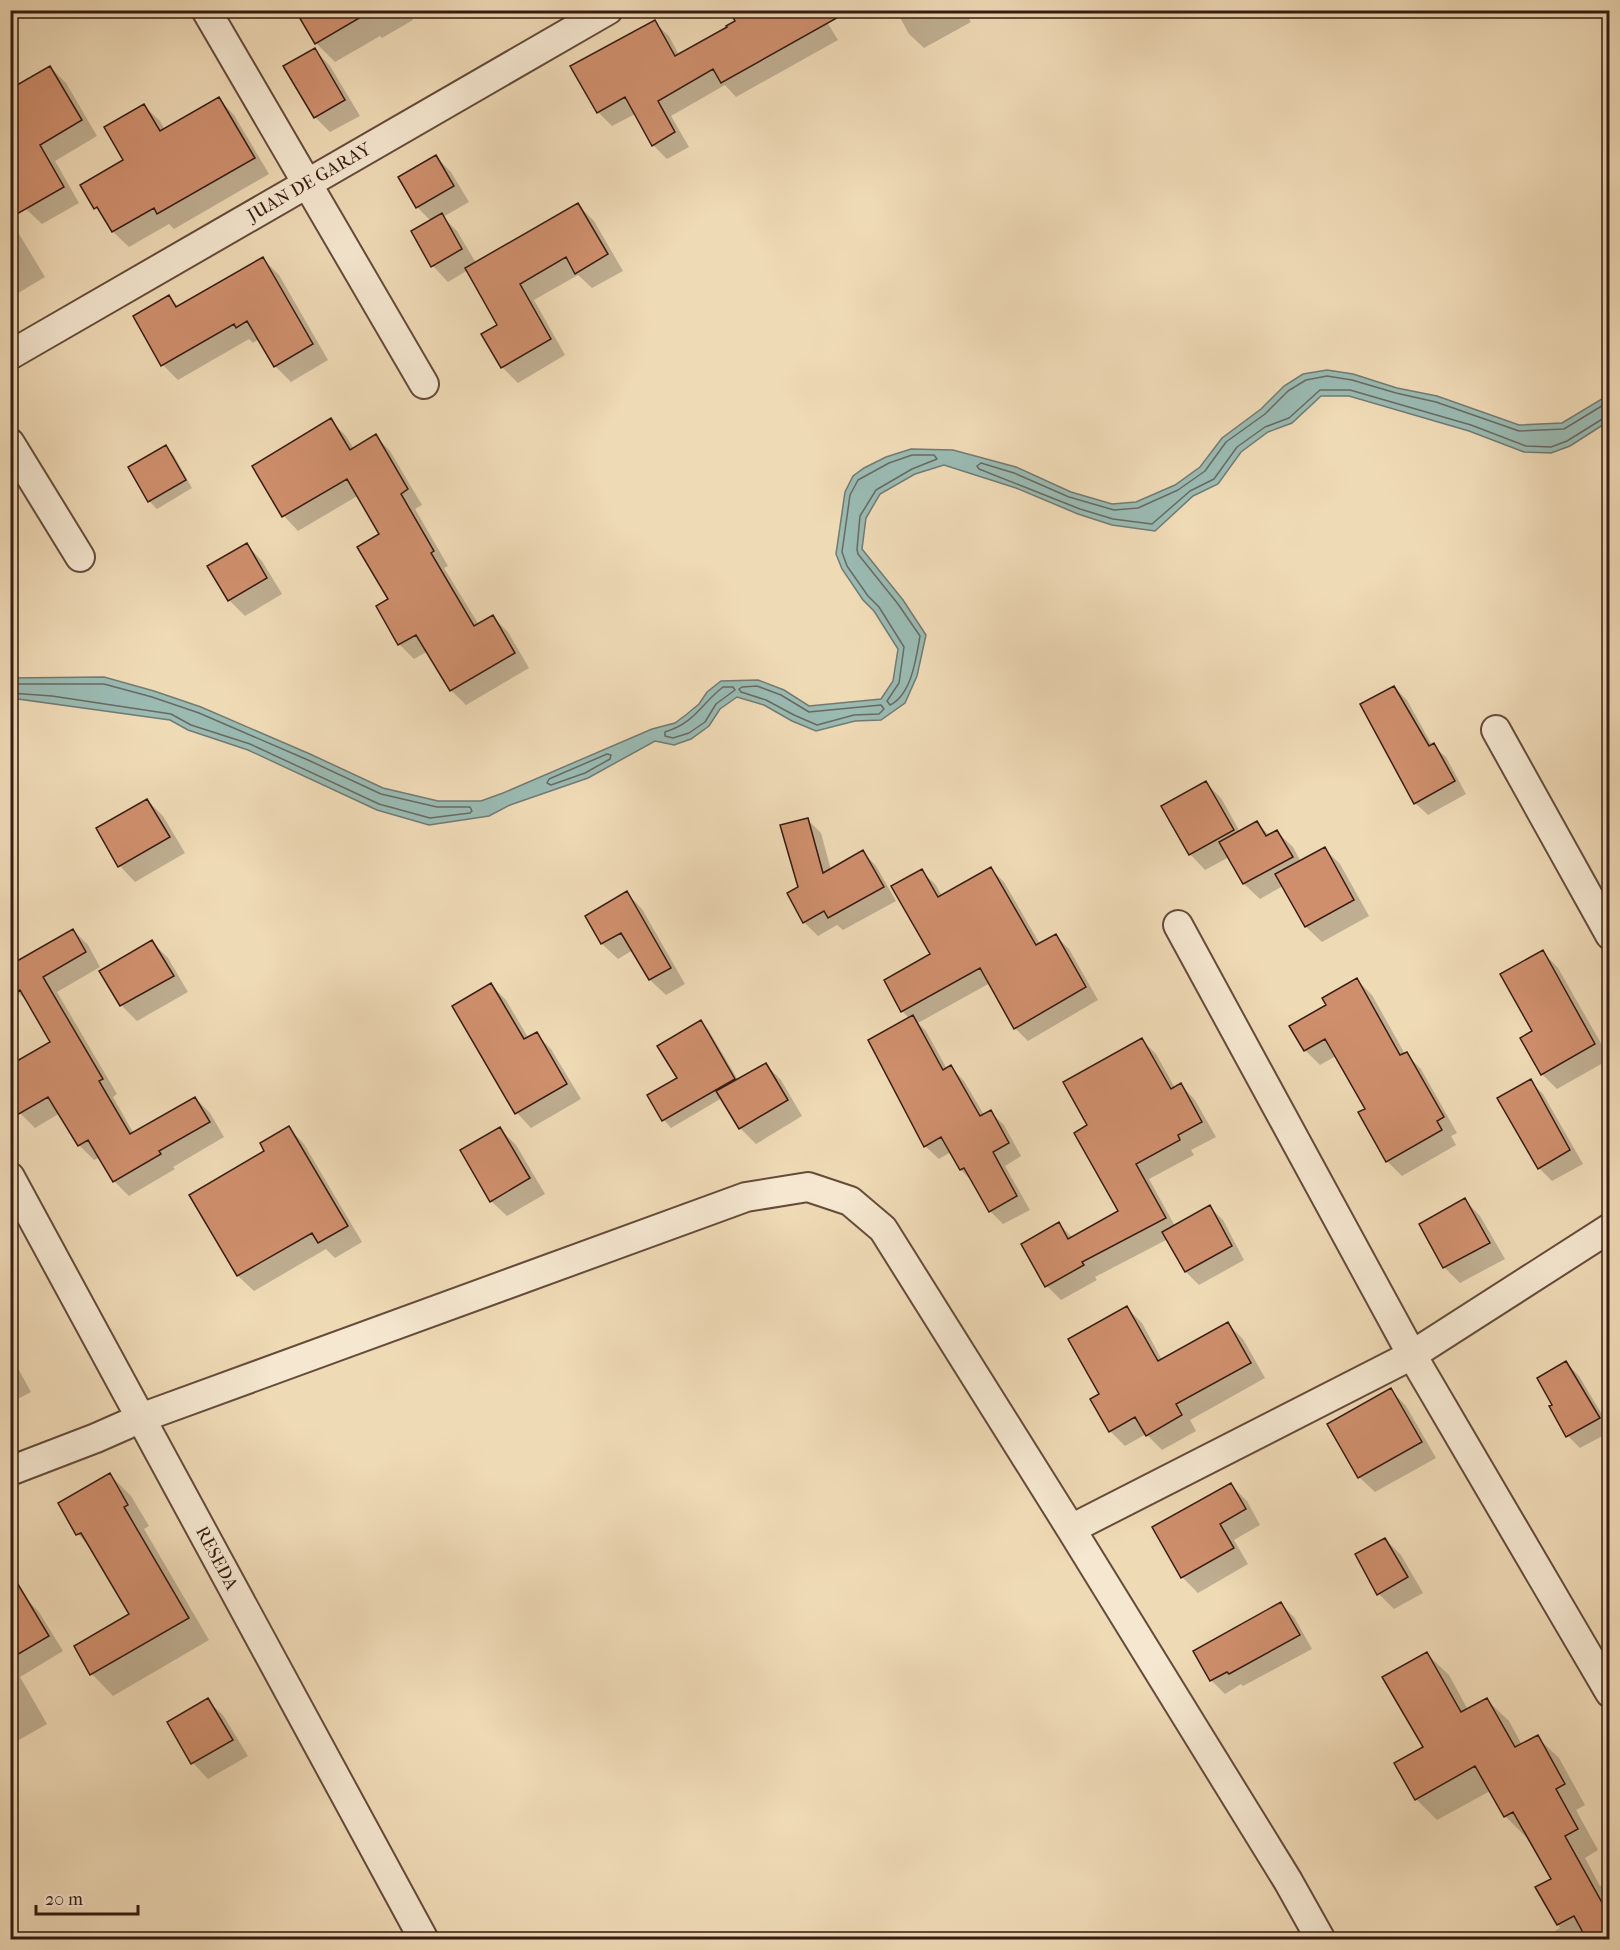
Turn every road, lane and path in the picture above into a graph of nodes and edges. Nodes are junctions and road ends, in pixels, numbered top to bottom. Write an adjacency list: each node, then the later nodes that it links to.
1 (206, 10): 3 (street)
2 (608, 10): 3 (street, JUAN DE GARAY)
3 (307, 183): 4 (street, JUAN DE GARAY); 5 (street)
4 (10, 355)
5 (424, 384)
6 (10, 442): 7 (street)
7 (80, 556)
8 (1496, 730): 10 (street)
9 (1178, 925): 13 (street)
10 (1610, 935)
11 (10, 1177): 14 (street, RESEDA)
12 (1610, 1228): 13 (street)
13 (1412, 1355): 16 (street); 17 (street)
14 (142, 1418): 15 (street); 16 (street); 18 (street, RESEDA)
15 (10, 1472)
16 (1071, 1529): 19 (street)
17 (1610, 1693)
18 (424, 1940)
19 (1321, 1940)

